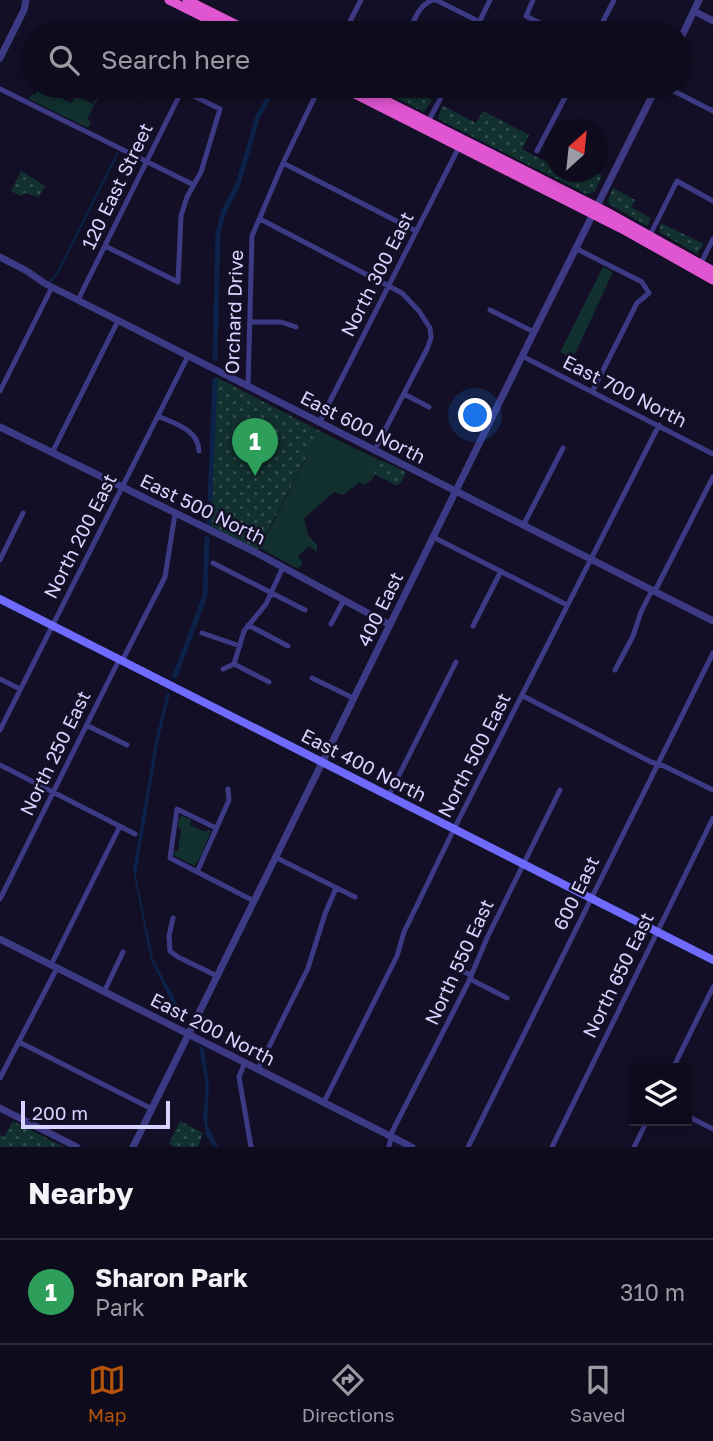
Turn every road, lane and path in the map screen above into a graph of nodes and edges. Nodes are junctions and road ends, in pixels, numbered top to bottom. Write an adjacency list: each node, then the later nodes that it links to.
1 (26, 0): 21 (street)
2 (169, 0): 11 (highway)
3 (187, 0): 11 (highway)
4 (360, 0): 13 (street)
5 (432, 0): 14 (street); 15 (street)
6 (489, 0): 16 (street)
7 (533, 0): 17 (street)
8 (614, 0): 18 (street)
9 (699, 0): 10 (street)
10 (694, 11): 19 (street); 20 (street)
11 (216, 20): 12 (highway)
12 (219, 21)
13 (350, 21)
14 (414, 21)
15 (478, 21)
16 (480, 21)
17 (536, 21)
18 (603, 21)
19 (689, 21)
20 (713, 21)
21 (0, 58)
22 (0, 89): 36 (street)
23 (178, 98): 36 (street, 120 East Street)
24 (201, 98): 38 (street)
25 (314, 98): 37 (street, Orchard Drive)
26 (365, 98): 34 (highway)
27 (381, 98): 33 (highway)
28 (441, 98): 33 (street)
29 (565, 98): 35 (street)
30 (651, 98): 40 (street, 400 East)
31 (688, 98): 32 (street)
32 (713, 111)
33 (428, 122): 34 (highway)
34 (461, 143): 40 (highway); 42 (street, North 300 East)
35 (537, 151)
36 (147, 161): 38 (street); 45 (street, 120 East Street)
37 (283, 163): 41 (street, Orchard Drive); 42 (street)
38 (194, 186): 45 (street)
39 (713, 201): 43 (street)
40 (594, 210): 43 (highway); 46 (street, 400 East); 50 (highway)
41 (260, 219): 51 (street); 56 (street, Orchard Drive)
42 (416, 230): 51 (street, North 300 East)
43 (650, 235): 48 (highway)
44 (713, 239): 48 (street)
45 (105, 246): 53 (street, 120 East Street)
46 (575, 248): 58 (street, 400 East); 63 (street)
47 (0, 257): 52 (street, East 600 North)
48 (701, 263): 49 (highway)
49 (713, 271)
50 (713, 280)
51 (388, 285): 64 (street); 67 (street, North 300 East)
52 (52, 287): 53 (street, East 600 North); 62 (street)
53 (78, 300): 55 (street, East 600 North)
54 (490, 310): 58 (street)
55 (118, 321): 59 (street, East 600 North); 73 (street)
56 (250, 322): 57 (street); 61 (street, Orchard Drive)
57 (296, 327)
58 (534, 332): 60 (street, 400 East)
59 (188, 356): 61 (street, East 600 North); 66 (street, North 200 East)
60 (522, 356): 63 (street, East 700 North); 77 (street, 400 East)
61 (247, 387): 67 (street, East 600 North)
62 (0, 391)
63 (592, 392): 68 (street, East 700 North)
64 (404, 394): 65 (street); 72 (street)
65 (429, 407)
66 (158, 416): 71 (street); 76 (street, North 200 East)
67 (319, 423): 72 (street, East 600 North)
68 (659, 425): 74 (street, East 700 North); 83 (street, North 500 East)
69 (0, 427): 73 (street, East 500 North)
70 (563, 448): 80 (street)
71 (199, 451)
72 (374, 451): 77 (street, East 600 North)
73 (52, 453): 76 (street, East 500 North)
74 (713, 454)
75 (713, 477): 87 (street)
76 (121, 487): 79 (street, East 500 North); 97 (street, North 200 East)
77 (456, 492): 80 (street, East 600 North); 81 (street, 400 East)
78 (23, 513): 82 (street)
79 (175, 514): 85 (street, East 500 North); 103 (street, North 250 East)
80 (523, 526): 83 (street, East 600 North)
81 (433, 537): 86 (street); 96 (street, 400 East)
82 (0, 560)
83 (590, 560): 87 (street, East 600 North); 91 (street, North 500 East)
84 (213, 564): 88 (street)
85 (283, 567): 88 (street); 90 (street, East 500 North)
86 (500, 571): 91 (street); 98 (street)
87 (653, 591): 93 (street, East 600 North); 107 (street)
88 (271, 593): 92 (street); 95 (street)
89 (0, 599): 97 (main road, East 400 North)
90 (344, 600): 94 (street); 96 (street, East 500 North)
91 (567, 605): 112 (street, North 500 East)
92 (304, 610)
93 (713, 621)
94 (331, 624)
95 (248, 625): 100 (street); 101 (street)
96 (390, 625): 113 (street, 400 East)
97 (52, 626): 103 (main road, East 400 North); 111 (street, North 200 East)
98 (473, 626)
99 (202, 633): 100 (street)
100 (240, 646): 105 (street)
101 (288, 646)
102 (713, 653): 118 (street, 600 East)
103 (121, 660): 114 (street, North 250 East); 117 (main road, East 400 North)
104 (456, 662): 124 (street)
105 (234, 664): 106 (street); 110 (street)
106 (223, 668)
107 (615, 670)
108 (312, 678): 113 (street)
109 (0, 679): 111 (street)
110 (269, 682)
111 (20, 690): 115 (street, North 200 East)
112 (523, 696): 118 (street); 128 (street, North 500 East)
113 (354, 698): 117 (street, 400 East)
114 (86, 725): 116 (street); 123 (street, North 250 East)
115 (0, 730)
116 (127, 745)
117 (322, 762): 124 (main road, East 400 North); 130 (street, 400 East)
118 (658, 764): 122 (street); 135 (street, 600 East)
119 (0, 765): 123 (street)
120 (228, 789): 127 (street)
121 (560, 790): 131 (street, North 550 East)
122 (713, 790)
123 (53, 792): 126 (street); 136 (street, North 250 East)
124 (389, 795): 128 (main road, East 400 North)
125 (713, 818): 139 (street, North 650 East)
126 (120, 826): 129 (street); 143 (street)
127 (216, 828): 132 (street); 132 (street)
128 (454, 829): 131 (main road, East 400 North); 156 (street, North 500 East)
129 (135, 834)
130 (275, 857): 133 (street); 137 (street, 400 East)
131 (523, 864): 135 (main road, East 400 North); 146 (street, North 550 East)
132 (197, 872): 137 (street)
133 (336, 888): 134 (street); 154 (street)
134 (355, 897)
135 (591, 898): 139 (main road, East 400 North); 168 (street, 600 East)
136 (0, 899)
137 (254, 901): 145 (street, 400 East)
138 (173, 918): 145 (street)
139 (657, 932): 142 (main road, East 400 North); 169 (street, North 650 East)
140 (0, 939): 143 (street, East 200 North)
141 (123, 952): 148 (street)
142 (713, 960)
143 (54, 966): 148 (street, East 200 North); 151 (street)
144 (456, 968): 146 (street)
145 (217, 976): 150 (street, 400 East)
146 (470, 977): 149 (street); 162 (street, North 550 East)
147 (713, 987): 153 (street)
148 (104, 992): 150 (street, East 200 North)
149 (507, 998)
150 (189, 1034): 152 (street, East 200 North); 158 (street, 400 East)
151 (19, 1042): 155 (street); 158 (street)
152 (245, 1062): 154 (street, East 200 North); 165 (street)
153 (675, 1063)
154 (258, 1069): 156 (street, East 200 North)
155 (0, 1078)
156 (324, 1102): 162 (street, East 200 North)
157 (0, 1108): 163 (street)
158 (152, 1110): 164 (street, 400 East)
159 (692, 1118): 161 (street)
160 (644, 1126): 170 (street)
161 (713, 1129)
162 (392, 1137): 166 (street, North 550 East); 167 (street, East 200 North)
163 (77, 1147)
164 (133, 1147)
165 (251, 1147)
166 (389, 1147)
167 (412, 1147)
168 (468, 1147)
169 (552, 1147)
170 (634, 1147)

